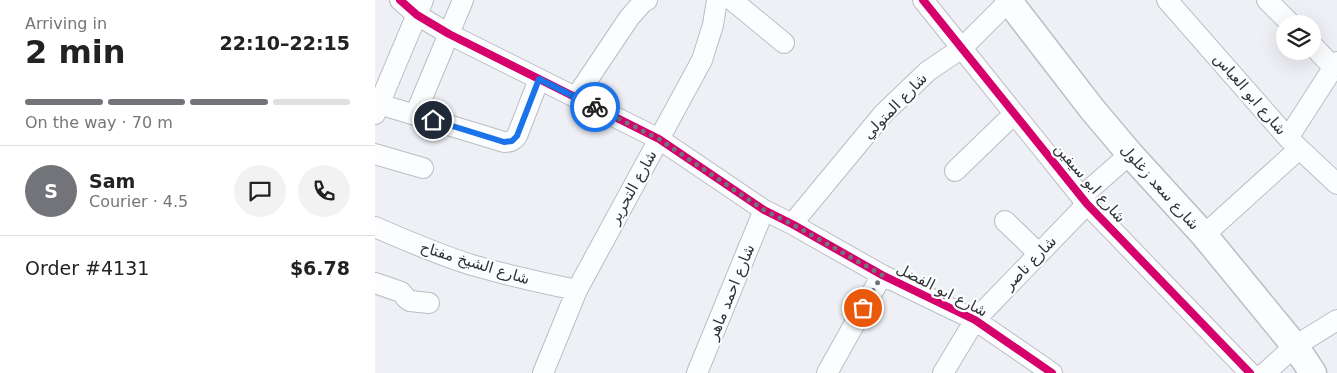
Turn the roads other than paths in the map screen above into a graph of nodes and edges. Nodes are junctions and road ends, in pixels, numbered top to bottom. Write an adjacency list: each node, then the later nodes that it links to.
1 (399, 0): 10 (street, شارع ابو الفضل)
2 (463, 0): 12 (street)
3 (647, 0): 18 (street)
4 (717, 0): 22 (street, شارع التحرير)
5 (731, 0): 13 (street)
6 (923, 0): 14 (street, شارع ابو سيفين)
7 (1009, 0): 14 (street, شارع المتولي); 25 (street, شارع سعد زغلول)
8 (1167, 0): 23 (street, شارع ابو العباس)
9 (1267, 0): 11 (street)
10 (420, 7): 12 (street, شارع ابو الفضل); 19 (street)
11 (1282, 15)
12 (449, 34): 17 (street, شارع ابو الفضل); 21 (street)
13 (785, 43)
14 (961, 48): 20 (street, شارع ابو سيفين); 32 (street, شارع المتولي)
15 (1321, 53): 16 (street)
16 (1335, 64): 23 (street)
17 (539, 79): 18 (street, شارع ابو الفضل); 21 (street)
18 (576, 97): 22 (street, شارع ابو الفضل)
19 (377, 109): 21 (street)
20 (1014, 114): 27 (street); 29 (street, شارع ابو سيفين)
21 (415, 115)
22 (659, 139): 30 (street, شارع ابو الفضل); 38 (street, شارع التحرير)
23 (1294, 143): 28 (street, شارع ابو العباس); 34 (street)
24 (375, 154): 26 (street)
25 (1130, 154): 29 (street, شارع ناصر); 34 (street, شارع سعد زغلول)
26 (423, 168)
27 (955, 171)
28 (1337, 184)
29 (1084, 200): 35 (street, شارع ناصر); 48 (street, شارع ابو سيفين)
30 (764, 210): 32 (street, شارع ابو الفضل); 44 (street, شارع احمد ماهر)
31 (1005, 221): 35 (street)
32 (792, 224): 36 (street, شارع ابو الفضل)
33 (375, 227): 38 (street, شارع الشيخ مفتاح)
34 (1204, 235): 42 (street, شارع سعد زغلول)
35 (1039, 254): 40 (street, شارع ناصر)
36 (882, 275): 40 (street, شارع ابو الفضل); 45 (street)
37 (375, 282): 39 (street)
38 (577, 290): 43 (street, شارع التحرير)
39 (429, 303)
40 (975, 320): 46 (street, شارع ناصر); 47 (street, شارع ابو الفضل)
41 (1337, 320): 42 (street)
42 (1295, 346): 49 (street); 50 (street, شارع سعد زغلول)
43 (543, 373)
44 (697, 373)
45 (827, 373)
46 (943, 373)
47 (1052, 373)
48 (1250, 373)
49 (1265, 373)
50 (1313, 373)

